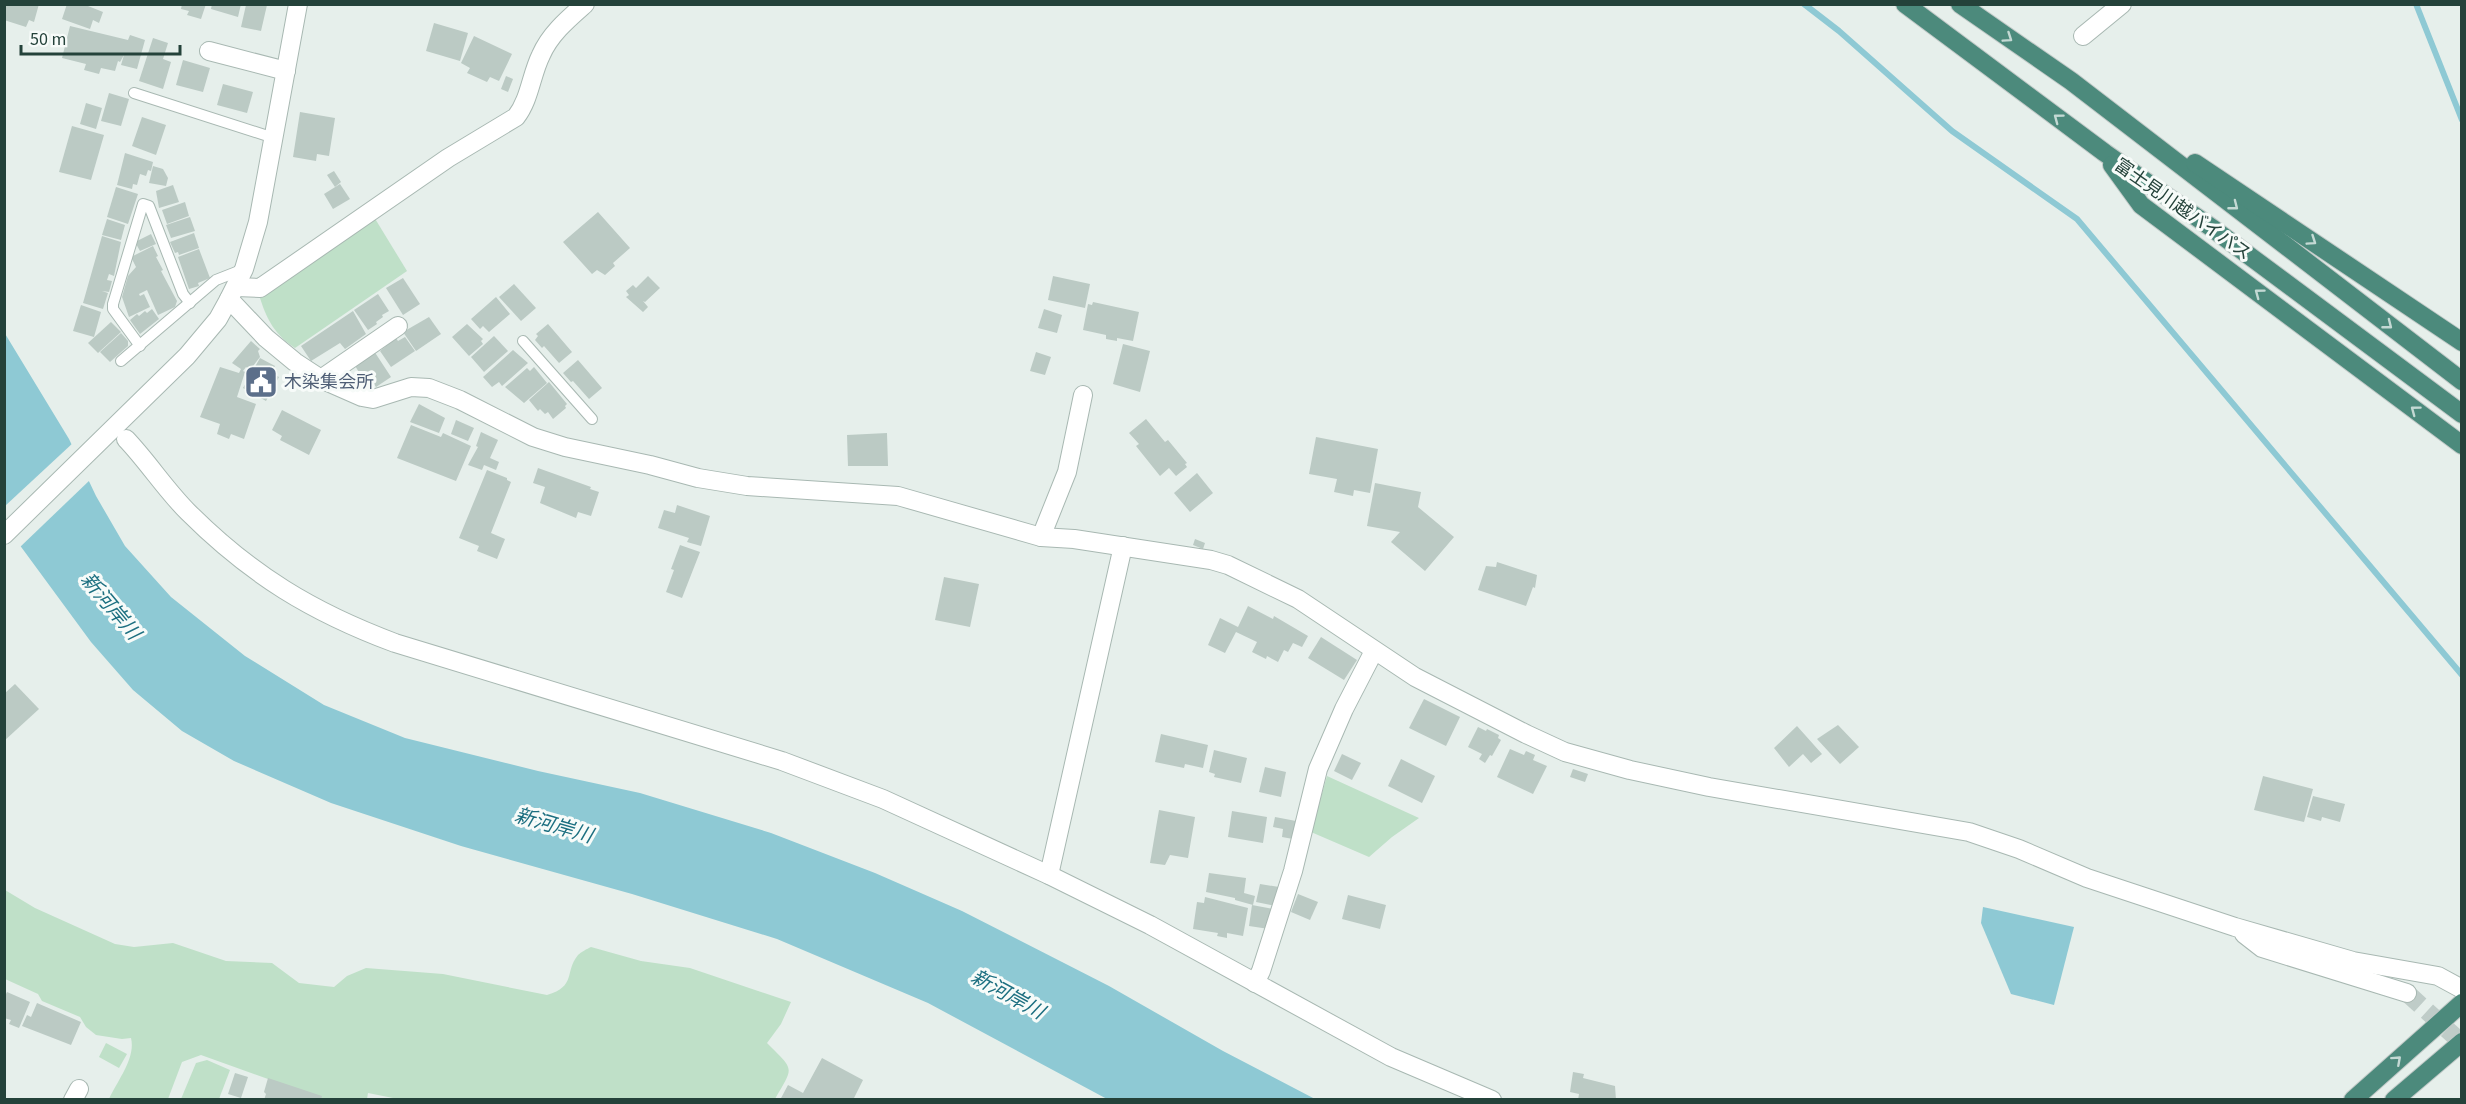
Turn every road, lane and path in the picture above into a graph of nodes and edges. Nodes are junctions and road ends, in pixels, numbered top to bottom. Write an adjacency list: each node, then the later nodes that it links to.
1 (298, 4): 8 (street)
2 (585, 4): 14 (street)
3 (1905, 4): 12 (highway, 富士見川越バイパス, one-way to 3)
4 (1960, 4): 9 (highway, 富士見川越バイパス, one-way to 9)
5 (2122, 4): 6 (street)
6 (2083, 36)
7 (209, 51): 8 (street)
8 (286, 71): 11 (street)
9 (2071, 81): 18 (highway, one-way to 18); 22 (highway, 富士見川越バイパス, one-way to 22)
10 (134, 93): 11 (lane)
11 (274, 138): 13 (street)
12 (2104, 153): 24 (highway, 富士見川越バイパス); 27 (highway, one-way to 12)
13 (244, 269): 14 (street); 15 (lane)
14 (232, 293): 21 (street); 26 (street)
15 (190, 303): 19 (lane); 19 (lane)
16 (398, 326): 21 (street)
17 (523, 341): 25 (lane)
18 (2462, 342)
19 (140, 346): 20 (lane)
20 (121, 362)
21 (321, 379): 29 (street)
22 (2462, 381)
23 (1083, 395): 29 (street)
24 (2462, 414)
25 (592, 418)
26 (117, 437): 28 (street); 32 (street)
27 (2462, 446)
28 (4, 535)
29 (1041, 537): 30 (street)
30 (1123, 546): 31 (street); 32 (street)
31 (1374, 651): 33 (street); 34 (street)
32 (1049, 875): 34 (street)
33 (2235, 927): 35 (street); 36 (street)
34 (1255, 983): 39 (street)
35 (2462, 989)
36 (2407, 993)
37 (2462, 1003): 40 (highway, one-way to 37)
38 (2462, 1042): 41 (highway)
39 (1492, 1100)
40 (2353, 1100)
41 (2394, 1100)

